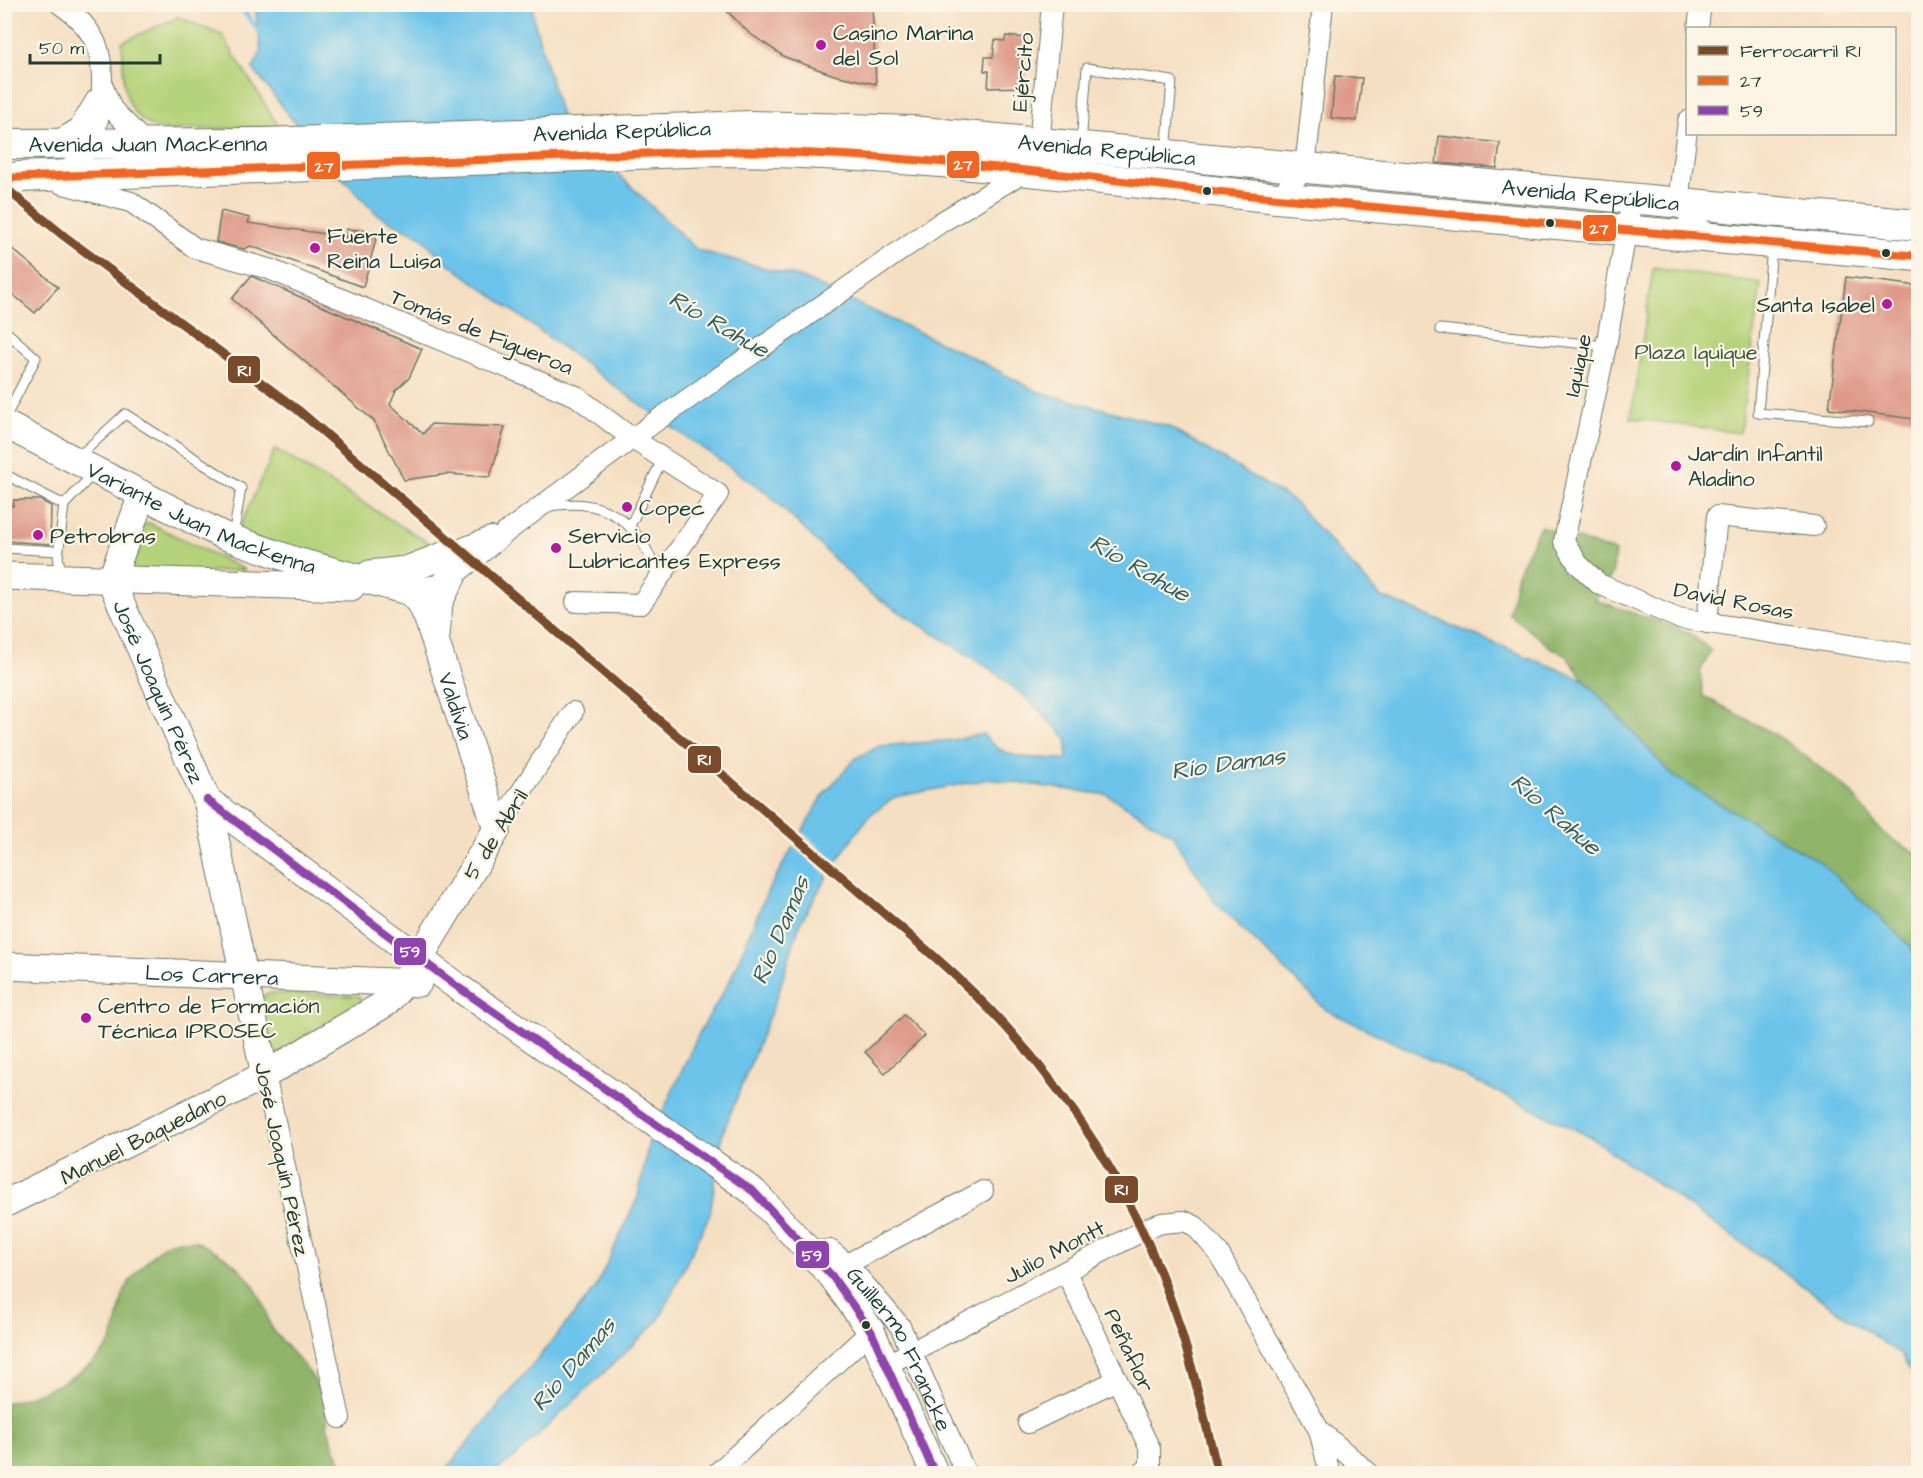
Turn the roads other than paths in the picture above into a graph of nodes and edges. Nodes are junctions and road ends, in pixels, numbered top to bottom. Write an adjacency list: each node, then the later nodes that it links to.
1 (60, 4): 6 (street)
2 (1052, 4): 9 (street, Ejército)
3 (1323, 4): 18 (street)
4 (1701, 4): 5 (street)
5 (1698, 27)
6 (103, 87): 13 (street); 14 (street); 15 (street)
7 (1092, 133): 9 (lane)
8 (1686, 135): 24 (street)
9 (1062, 141): 11 (main road, Avenida República); 16 (main road, Avenida República); 16 (lane)
10 (1156, 141): 16 (lane)
11 (291, 142): 15 (main road, Avenida Juan Mackenna)
12 (4, 144): 13 (main road, Avenida Juan Mackenna)
13 (51, 144): 14 (main road, Avenida Juan Mackenna)
14 (89, 144): 15 (main road, Avenida Juan Mackenna); 21 (street)
15 (146, 144): 20 (street)
16 (1174, 150): 18 (main road, Avenida República)
17 (313, 166): 19 (main road, Avenida República); 20 (main road, Avenida Juan Mackenna)
18 (1305, 168): 22 (street); 23 (main road, Avenida República)
19 (1025, 171): 22 (main road, Avenida República); 37 (street)
20 (128, 173): 21 (main road, Avenida Juan Mackenna); 25 (street, Tomás de Figueroa)
21 (25, 177): 25 (street, Tomás de Figueroa)
22 (1278, 198): 28 (main road, Avenida República)
23 (1632, 199): 24 (main road, Avenida República); 28 (street, Iquique)
24 (1678, 203): 26 (main road, Avenida República); 29 (street)
25 (143, 209): 37 (street, Tomás de Figueroa)
26 (1789, 215): 27 (main road, Avenida República); 30 (main road)
27 (1918, 225)
28 (1628, 230): 29 (main road, Avenida República); 34 (street, Iquique)
29 (1709, 237): 30 (main road, Avenida República)
30 (1772, 243): 31 (main road, Avenida República); 36 (lane)
31 (1918, 256)
32 (1440, 329): 34 (lane)
33 (4, 330): 35 (lane)
34 (1606, 346): 47 (street, Iquique)
35 (4, 422): 39 (street, Variante Juan Mackenna)
36 (1868, 422)
37 (633, 439): 38 (street, Tomás de Figueroa); 43 (street)
38 (663, 458): 44 (lane); 55 (street, Tomás de Figueroa)
39 (85, 466): 41 (street, Variante Juan Mackenna); 42 (lane); 46 (lane)
40 (4, 474): 42 (lane)
41 (142, 495): 46 (street, Variante Juan Mackenna); 54 (street, José Joaquín Pérez)
42 (64, 505): 49 (lane)
43 (542, 506): 44 (lane); 50 (street)
44 (630, 526): 55 (lane)
45 (1814, 526): 60 (street)
46 (232, 539): 51 (street, Variante Juan Mackenna)
47 (1564, 541): 60 (street, David Rosas)
48 (5, 549): 49 (lane)
49 (58, 551): 53 (lane)
50 (450, 566): 51 (street); 57 (street); 61 (street)
51 (321, 568): 57 (street, Variante Juan Mackenna)
52 (4, 576): 53 (street)
53 (74, 579): 54 (street)
54 (111, 581): 56 (street); 64 (street, José Joaquín Pérez)
55 (657, 581): 58 (street)
56 (225, 582): 57 (street); 59 (street)
57 (406, 590): 59 (street, Valdivia)
58 (576, 602)
59 (425, 610): 61 (street, Valdivia)
60 (1707, 623): 62 (street, David Rosas)
61 (437, 643): 65 (street, Valdivia)
62 (1918, 656)
63 (573, 712): 65 (street, 5 de Abril)
64 (207, 800): 66 (street, Guillermo Francke); 68 (street, José Joaquín Pérez)
65 (497, 829): 66 (street, 5 de Abril)
66 (419, 957): 69 (street, Manuel Baquedano); 70 (street, Guillermo Francke)
67 (4, 966): 68 (street, Los Carrera)
68 (243, 976): 69 (street, Los Carrera); 71 (street, José Joaquín Pérez)
69 (405, 982): 70 (street, Los Carrera); 71 (street, Manuel Baquedano)
70 (455, 985): 74 (street, Guillermo Francke)
71 (265, 1075): 73 (street, Manuel Baquedano); 81 (street, José Joaquín Pérez)
72 (983, 1191): 75 (street)
73 (4, 1204)
74 (813, 1255): 75 (street, Guillermo Francke); 77 (street, Guillermo Francke)
75 (847, 1264): 78 (street, Guillermo Francke)
76 (1066, 1272): 78 (street, Julio Montt); 80 (street, Peñaflor); 83 (street, Julio Montt)
77 (871, 1331): 79 (street, Guillermo Francke); 84 (street)
78 (913, 1352): 79 (street, Julio Montt); 86 (street, Guillermo Francke)
79 (886, 1365): 85 (street, Guillermo Francke)
80 (1117, 1380): 82 (street); 87 (street, Peñaflor)
81 (340, 1418)
82 (1028, 1423)
83 (1319, 1430): 88 (street); 89 (street)
84 (716, 1473)
85 (934, 1473)
86 (966, 1473)
87 (1141, 1473)
88 (1330, 1473)
89 (1370, 1473)

